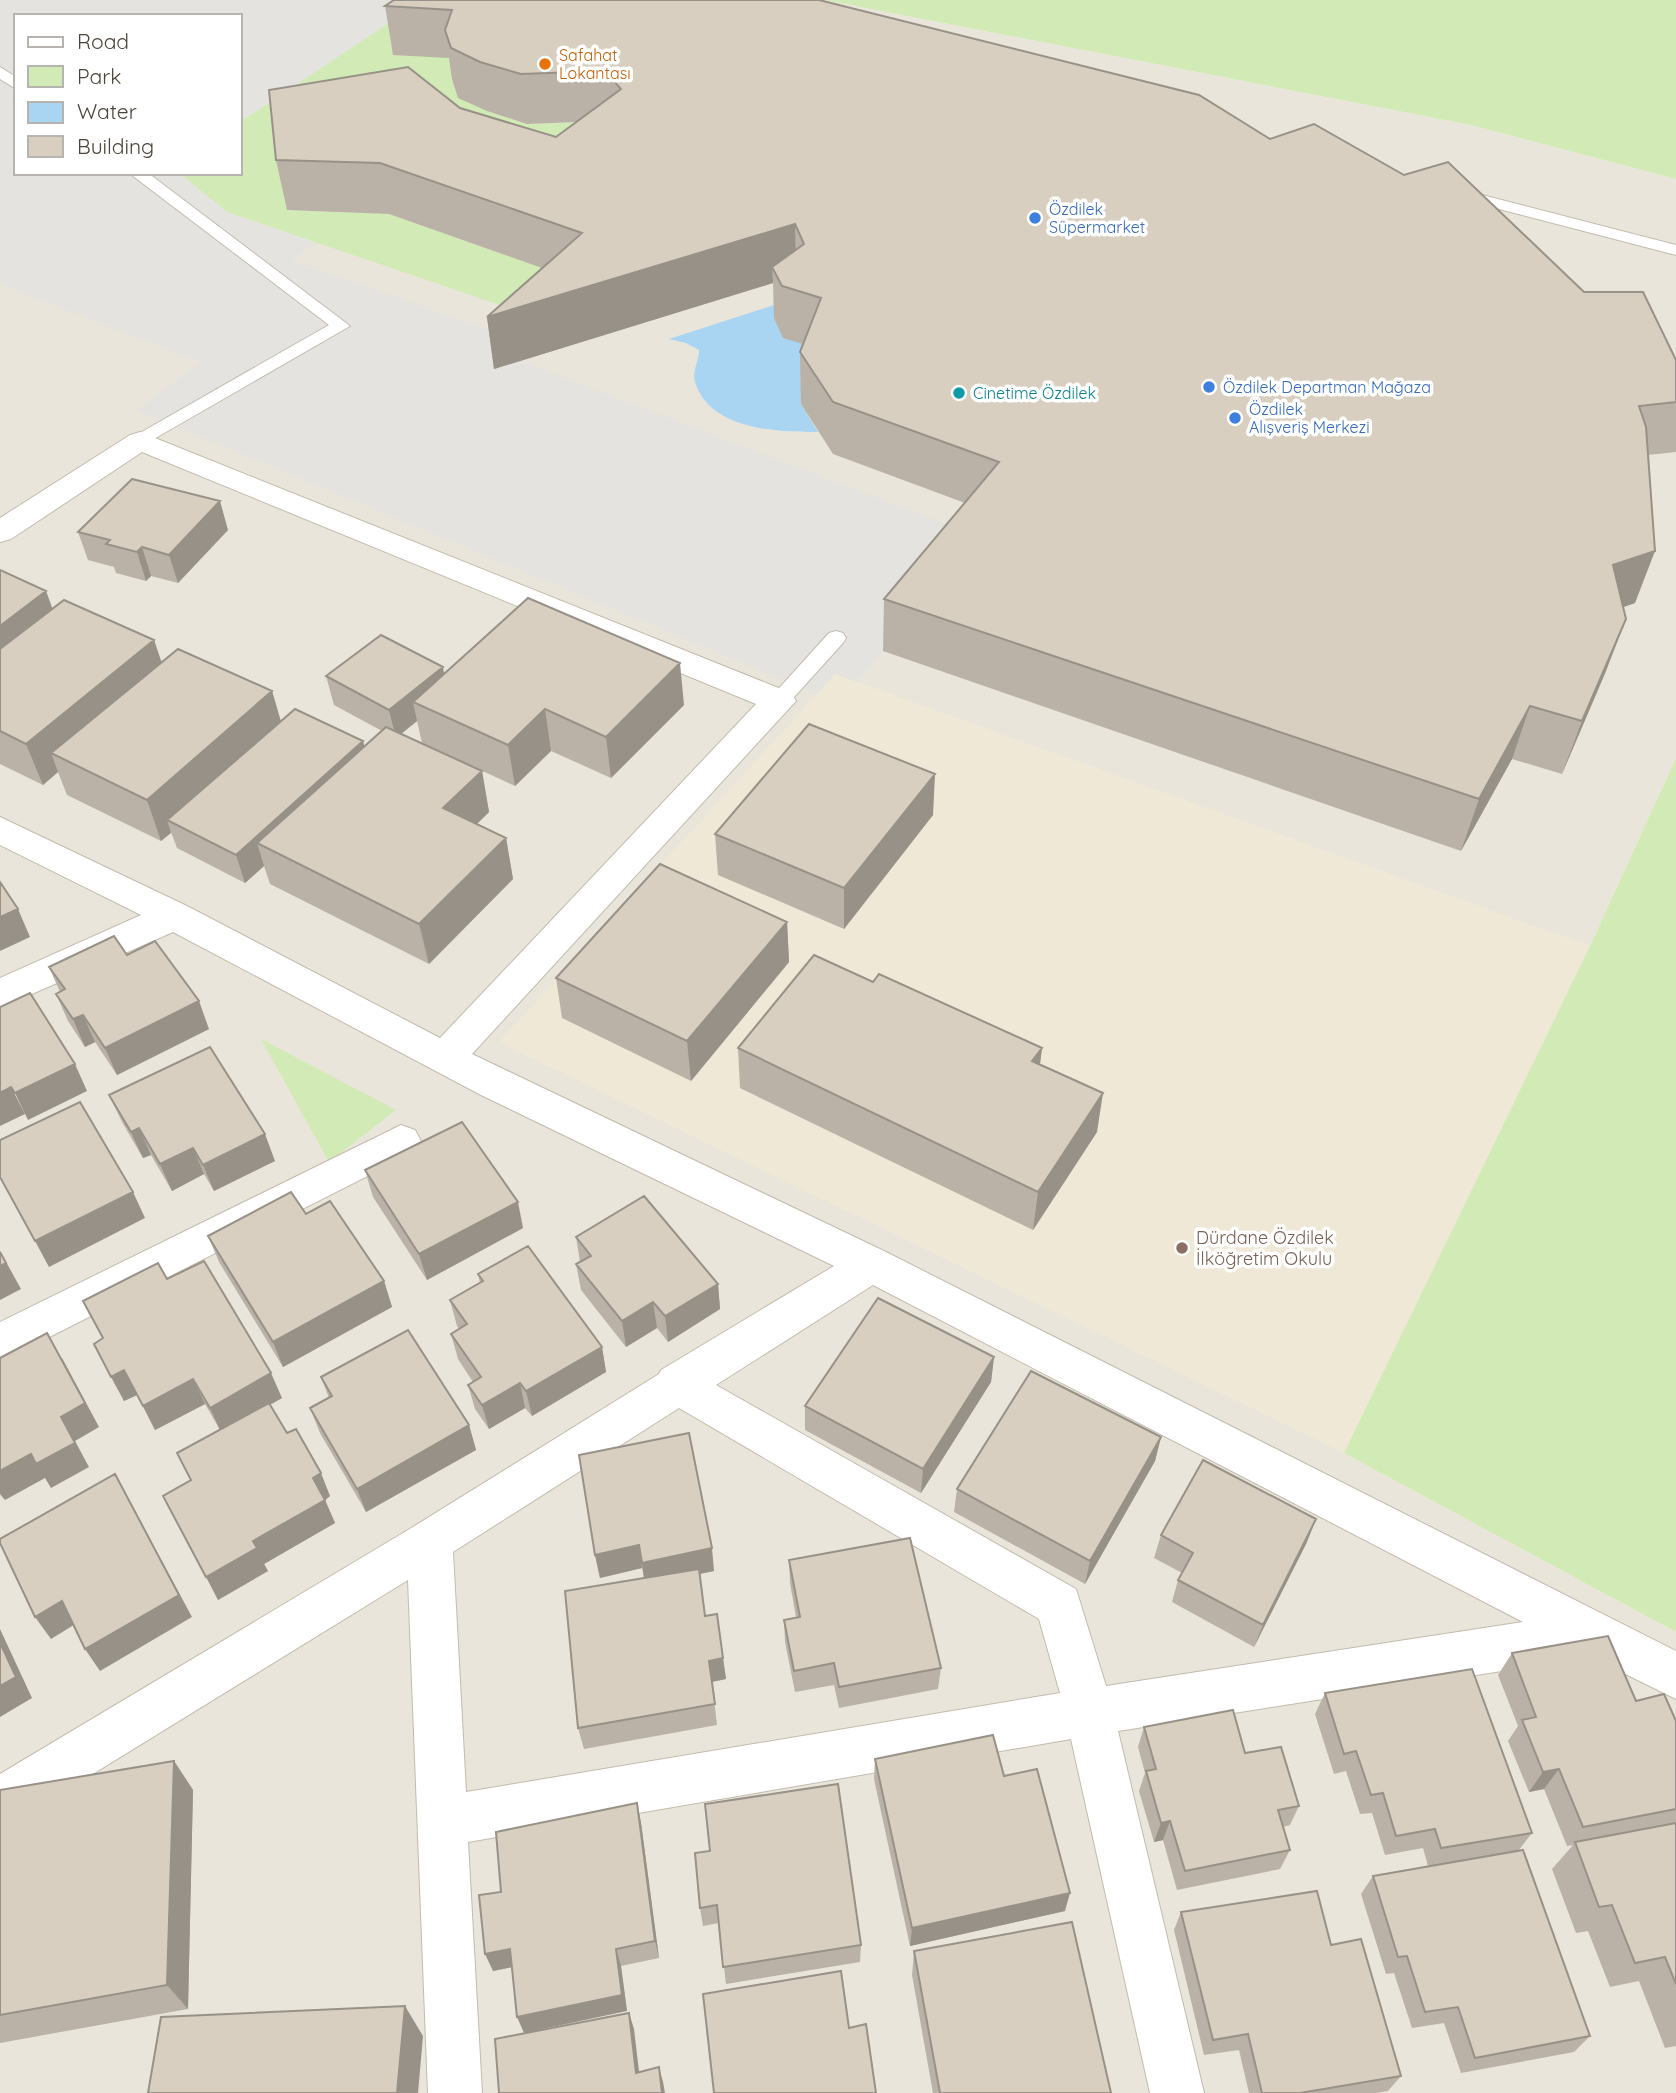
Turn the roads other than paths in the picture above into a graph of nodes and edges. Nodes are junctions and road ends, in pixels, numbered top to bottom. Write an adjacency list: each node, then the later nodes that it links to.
1 (140, 175): 4 (lane)
2 (1446, 190): 3 (lane)
3 (1676, 250)
4 (140, 441): 5 (street); 7 (street)
5 (0, 532)
6 (836, 638): 7 (lane)
7 (779, 701): 11 (street)
8 (0, 830): 9 (street)
9 (174, 916): 10 (street); 11 (street)
10 (0, 994)
11 (444, 1058): 13 (street)
12 (401, 1141): 14 (street)
13 (871, 1264): 15 (street); 17 (street)
14 (0, 1343)
15 (676, 1384): 16 (street); 19 (street)
16 (429, 1542): 20 (street); 21 (street)
17 (1593, 1634): 18 (street); 19 (street)
18 (1676, 1676)
19 (1089, 1712): 21 (street); 23 (street)
20 (0, 1802)
21 (444, 1821): 22 (street)
22 (455, 2093)
23 (1177, 2093)

